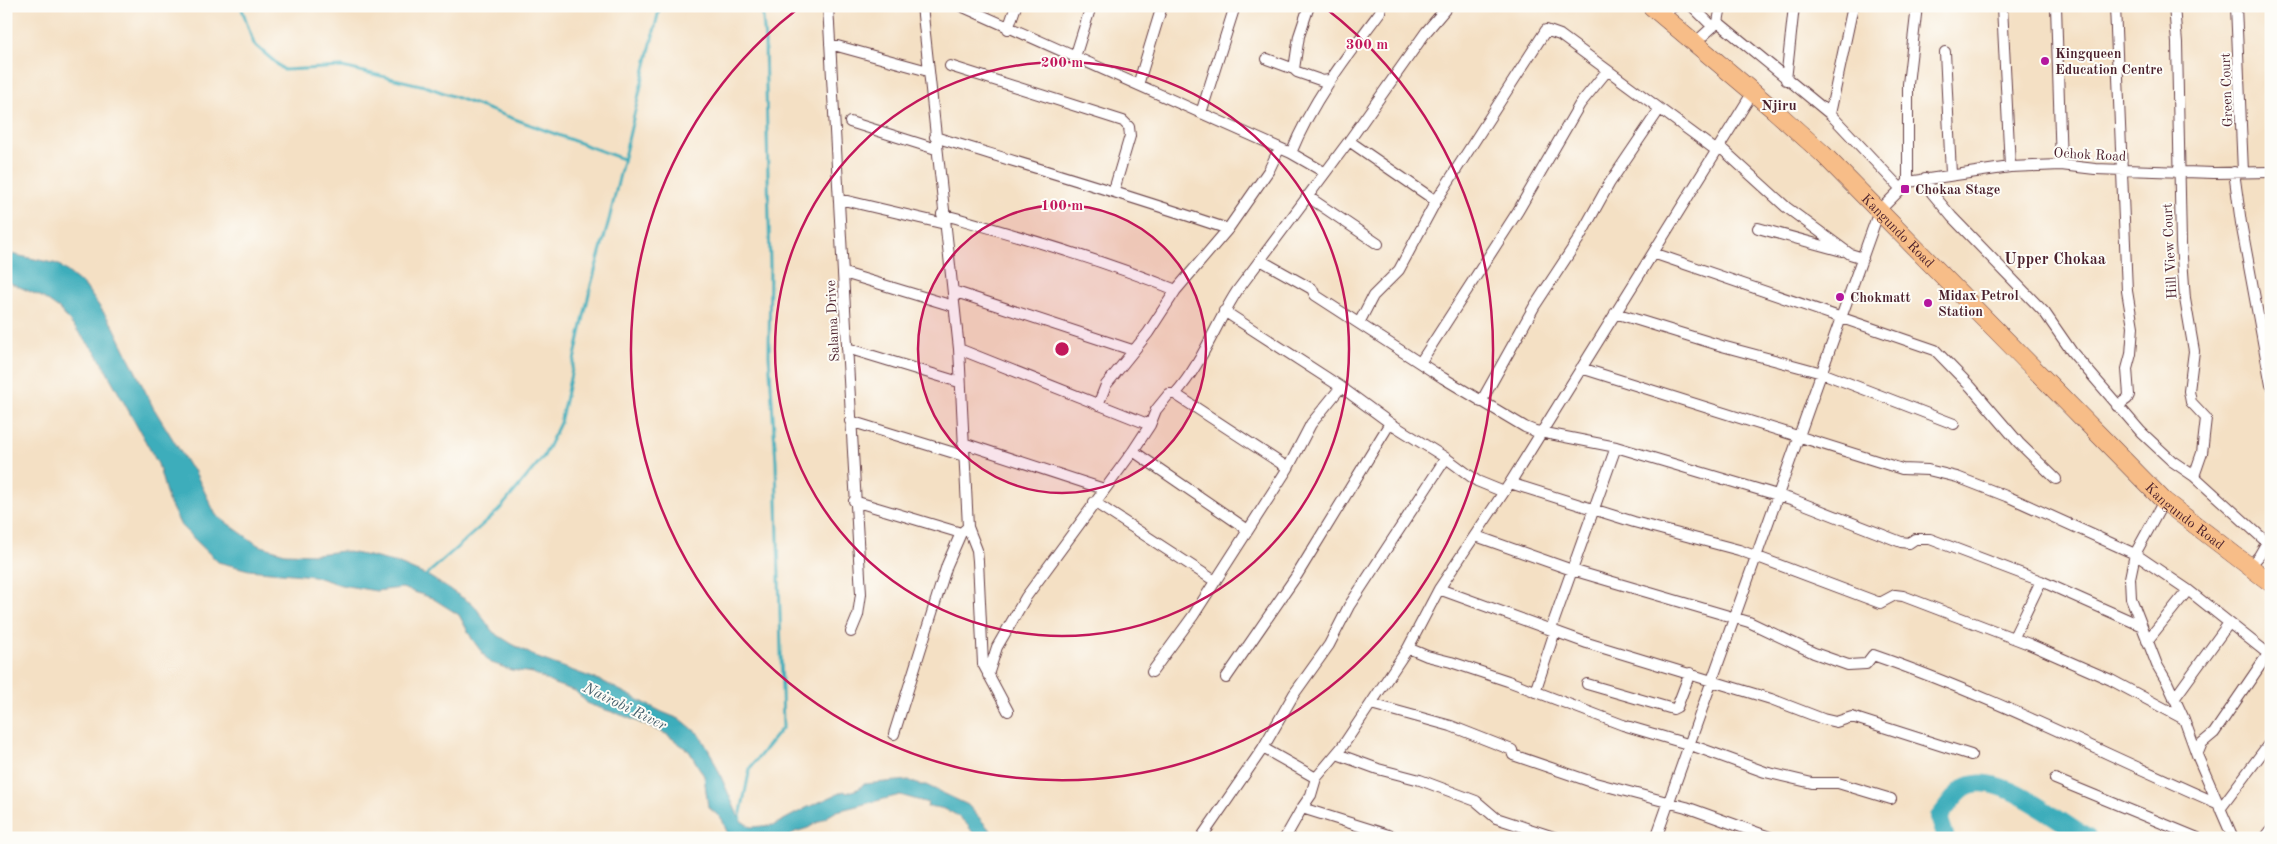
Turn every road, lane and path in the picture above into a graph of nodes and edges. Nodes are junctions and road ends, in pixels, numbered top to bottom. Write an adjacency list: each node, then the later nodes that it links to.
1 (828, 6): 25 (street, Salama Drive)
2 (922, 6): 31 (street)
3 (961, 6): 23 (street)
4 (1016, 6): 23 (street)
5 (1091, 6): 27 (street)
6 (1162, 6): 35 (street)
7 (1235, 6): 38 (street)
8 (1309, 6): 30 (street)
9 (1382, 6): 33 (street)
10 (1448, 6): 42 (street)
11 (1692, 6): 22 (street)
12 (1721, 6): 22 (street)
13 (1794, 6): 34 (street)
14 (1853, 6): 39 (street)
15 (1917, 6): 56 (street)
16 (2002, 6): 48 (street)
17 (2056, 6): 47 (street)
18 (2115, 6): 49 (street)
19 (2174, 6): 50 (street, Hill View Court)
20 (2236, 6): 52 (street, Green Court)
21 (1662, 9): 24 (highway, Kangundo Road)
22 (1715, 24): 24 (street); 34 (street)
23 (1008, 28): 27 (street)
24 (1695, 43): 36 (highway, Kangundo Road)
25 (830, 44): 31 (street); 59 (street, Salama Drive)
26 (1944, 52): 54 (street)
27 (1075, 57): 35 (street)
28 (1266, 59): 30 (street)
29 (950, 66): 57 (street)
30 (1294, 69): 33 (street)
31 (928, 71): 41 (street)
32 (1607, 71): 37 (street); 60 (street); 81 (street)
33 (1329, 80): 46 (street)
34 (1786, 80): 39 (street)
35 (1138, 85): 38 (street)
36 (1753, 92): 45 (street); 61 (highway, Kangundo Road)
37 (1659, 110): 45 (street); 88 (street)
38 (1201, 113): 44 (street)
39 (1830, 114): 56 (street)
40 (850, 122): 43 (street)
41 (935, 137): 43 (street); 57 (street)
42 (1349, 141): 51 (street); 60 (street)
43 (936, 149): 62 (street)
44 (1279, 149): 46 (street); 64 (street)
45 (1719, 149): 66 (street); 67 (street)
46 (1291, 153): 51 (street)
47 (2061, 165): 48 (street, Ochok Road); 49 (street, Ochok Road)
48 (2010, 167): 54 (street, Ochok Road)
49 (2120, 170): 50 (street, Ochok Road); 90 (street)
50 (2179, 171): 52 (street, Ochok Road); 103 (street, Hill View Court)
51 (1324, 172): 58 (street)
52 (2239, 172): 53 (street, Ochok Road); 85 (street, Green Court)
53 (2271, 172)
54 (1951, 174): 55 (street, Ochok Road)
55 (1925, 178): 56 (street, Ochok Road); 90 (street)
56 (1904, 185): 61 (street)
57 (1114, 190): 64 (street)
58 (1307, 196): 65 (street); 69 (street)
59 (839, 199): 62 (street); 70 (street, Salama Drive)
60 (1436, 201): 77 (street)
61 (1879, 211): 68 (street); 109 (highway, Kangundo Road)
62 (944, 219): 71 (street); 72 (street)
63 (1758, 228): 67 (street)
64 (1228, 229): 71 (street)
65 (1378, 244)
66 (1652, 253): 75 (street); 76 (street)
67 (1850, 254): 68 (street)
68 (1863, 258): 76 (street)
69 (1262, 260): 74 (street); 77 (street)
70 (844, 272): 73 (street); 78 (street, Salama Drive)
71 (1176, 290): 80 (street)
72 (953, 291): 73 (street); 80 (street)
73 (953, 306): 79 (street)
74 (1224, 311): 86 (street); 87 (street)
75 (1615, 313): 82 (street); 83 (street)
76 (1841, 319): 83 (street); 104 (street)
77 (1359, 323): 81 (street)
78 (847, 348): 84 (street); 91 (street, Salama Drive)
79 (959, 349): 84 (street); 89 (street)
80 (1132, 350): 89 (street)
81 (1420, 363): 88 (street)
82 (1581, 368): 95 (street); 96 (street)
83 (1822, 373): 93 (street); 96 (street)
84 (959, 382): 97 (street)
85 (2271, 385)
86 (1341, 387): 92 (street); 102 (street)
87 (1174, 394): 94 (street); 102 (street)
88 (1482, 402): 95 (street)
89 (1098, 405): 94 (street)
90 (2117, 406): 103 (street)
91 (850, 421): 100 (street); 108 (street, Salama Drive)
92 (1390, 423): 101 (street); 137 (street)
93 (1954, 424)
94 (1150, 425): 99 (street)
95 (1542, 431): 98 (street); 105 (street)
96 (1800, 436): 107 (street); 116 (street)
97 (964, 443): 100 (street); 106 (street)
98 (1616, 447): 107 (street); 111 (street)
99 (1132, 451): 106 (street); 113 (street)
100 (964, 456): 112 (street)
101 (1446, 458): 105 (street); 148 (street)
102 (1288, 468): 113 (street)
103 (2194, 476): 115 (street)
104 (2056, 479)
105 (1507, 487): 111 (street); 114 (street)
106 (1104, 488): 110 (street)
107 (1778, 496): 117 (street); 121 (street)
108 (854, 501): 112 (street); 129 (street, Salama Drive)
109 (2164, 501): 116 (street); 118 (highway, Kangundo Road)
110 (1094, 502): 120 (street); 136 (street)
111 (1595, 509): 117 (street); 119 (street)
112 (964, 530): 136 (street); 145 (street)
113 (1248, 530): 120 (street)
114 (1476, 536): 119 (street); 123 (street)
115 (2270, 541): 118 (street)
116 (2135, 554): 124 (street); 127 (street)
117 (1756, 556): 125 (street); 130 (street)
118 (2250, 567): 122 (highway, Kangundo Road)
119 (1572, 570): 125 (street); 128 (street)
120 (1215, 581): 134 (street)
121 (2041, 581): 127 (street); 130 (street)
122 (2271, 583)
123 (1440, 589): 128 (street); 132 (street)
124 (2188, 590): 126 (street); 131 (street)
125 (1734, 618): 138 (street); 156 (street)
126 (2229, 623): 133 (street); 141 (street)
127 (2142, 626): 131 (street)
128 (1553, 630): 135 (street); 140 (street)
129 (851, 632)
130 (2014, 637): 144 (street)
131 (2147, 641): 141 (street)
132 (1408, 648): 140 (street); 142 (street)
133 (2270, 655): 151 (street)
134 (1152, 672)
135 (1690, 673): 138 (street); 139 (street)
136 (988, 675): 143 (street)
137 (1226, 678)
138 (1711, 680): 147 (street); 150 (street)
139 (1587, 684)
140 (1535, 692): 147 (street)
141 (2174, 699): 144 (street)
142 (1371, 704): 149 (street); 155 (street)
143 (1008, 711)
144 (2184, 720): 151 (street)
145 (894, 734)
146 (2271, 741): 156 (street)
147 (1690, 745): 154 (street); 155 (street)
148 (1263, 748): 152 (street); 159 (street)
149 (1337, 754): 152 (street); 162 (street)
150 (1971, 755)
151 (2197, 755): 156 (street)
152 (1316, 778): 157 (street)
153 (2055, 779): 165 (street)
154 (1891, 799)
155 (1668, 802): 163 (street); 164 (street)
156 (2219, 807): 166 (street)
157 (1302, 808): 160 (street); 161 (street)
158 (2271, 830): 167 (street)
159 (1201, 838)
160 (1286, 838)
161 (1398, 838)
162 (1557, 838)
163 (1656, 838)
164 (1772, 838)
165 (2198, 838)
166 (2232, 838)
167 (2265, 838)

